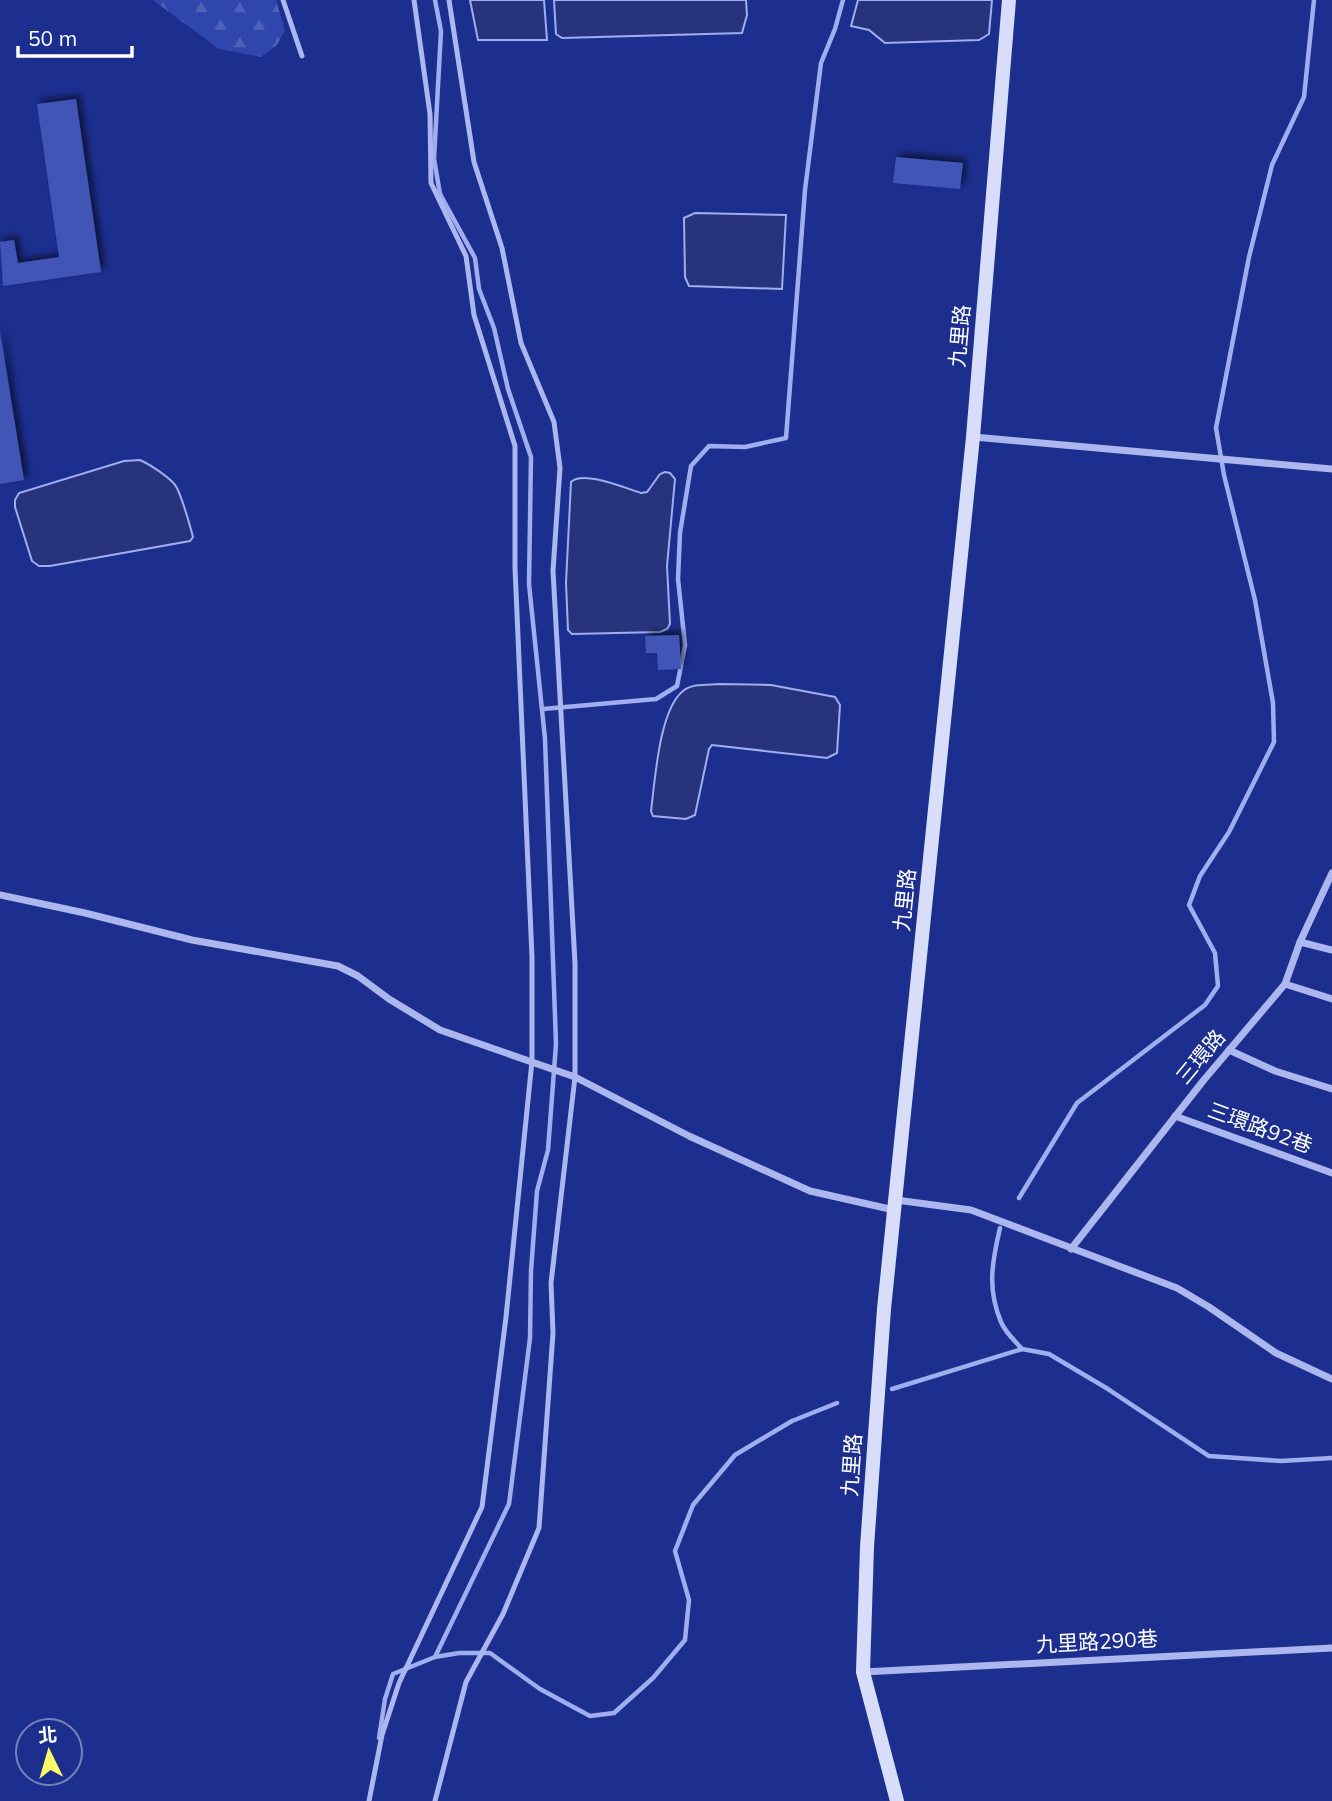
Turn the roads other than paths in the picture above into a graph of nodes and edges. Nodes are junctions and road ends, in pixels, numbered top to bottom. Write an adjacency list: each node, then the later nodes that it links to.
1 (283, 0): 5 (lane)
2 (414, 0): 15 (lane)
3 (449, 0): 16 (lane)
4 (1009, 0): 6 (street, 九里路)
5 (302, 56)
6 (972, 437): 7 (street); 20 (street, 九里路)
7 (1332, 469)
8 (1332, 873): 10 (street, 三環路)
9 (0, 895): 15 (street)
10 (1300, 942): 11 (street); 12 (street, 三環路)
11 (1332, 950)
12 (1285, 985): 13 (street); 14 (street, 三環路)
13 (1332, 999)
14 (1229, 1049): 17 (street); 18 (street, 三環路)
15 (532, 1062): 16 (street); 25 (lane)
16 (575, 1077): 20 (street); 26 (lane)
17 (1332, 1089)
18 (1175, 1116): 19 (street, 三環路92巷); 21 (street, 三環路)
19 (1332, 1173)
20 (895, 1205): 21 (street); 24 (street, 九里路)
21 (1071, 1249): 22 (street)
22 (1332, 1379)
23 (1332, 1648): 24 (street, 九里路290巷)
24 (863, 1672): 27 (street, 九里路)
25 (369, 1801)
26 (435, 1801)
27 (897, 1801)

